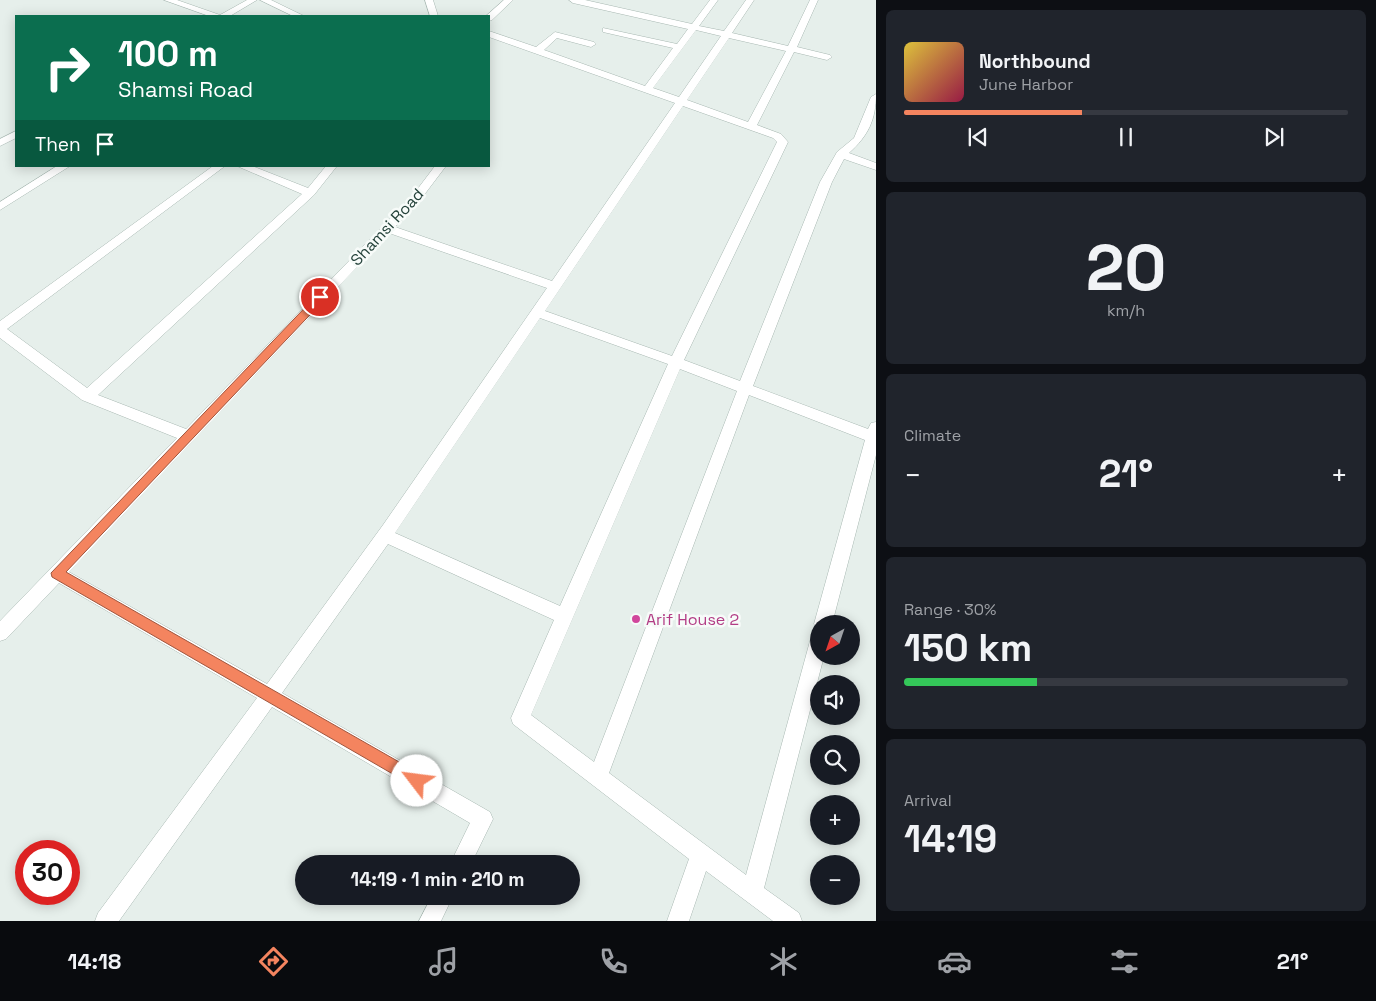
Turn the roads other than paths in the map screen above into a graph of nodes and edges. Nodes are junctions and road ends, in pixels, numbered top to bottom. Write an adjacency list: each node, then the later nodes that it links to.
1 (168, 0): 10 (street)
2 (253, 0): 11 (street)
3 (264, 0): 12 (street)
4 (429, 0): 13 (street)
5 (509, 0): 14 (street)
6 (573, 0): 15 (street)
7 (714, 0): 15 (street)
8 (750, 0): 18 (street)
9 (814, 0): 21 (street)
10 (214, 15)
11 (226, 15)
12 (298, 15)
13 (434, 15)
14 (490, 17)
15 (694, 28): 18 (street); 20 (street)
16 (606, 30): 20 (street)
17 (490, 34): 22 (street)
18 (728, 35): 21 (street); 26 (street)
19 (591, 44): 22 (street)
20 (680, 47): 24 (street)
21 (792, 50): 23 (street); 27 (street)
22 (537, 51): 24 (street)
23 (827, 57)
24 (647, 90): 26 (street)
25 (876, 97): 30 (street)
26 (679, 101): 27 (street); 40 (street)
27 (751, 126): 43 (street)
28 (15, 135): 29 (street)
29 (0, 143)
30 (841, 154): 36 (street); 44 (street)
31 (63, 167): 38 (street)
32 (219, 167): 42 (street)
33 (245, 167): 37 (street)
34 (331, 167): 37 (street)
35 (440, 167): 39 (street, Shamsi Road)
36 (876, 167)
37 (310, 193): 45 (street)
38 (0, 207)
39 (387, 228): 40 (street); 47 (street, Shamsi Road)
40 (554, 286): 41 (street)
41 (536, 312): 43 (street); 48 (street)
42 (0, 329): 45 (street)
43 (676, 362): 44 (street); 51 (street)
44 (745, 387): 46 (street); 55 (street)
45 (87, 396): 47 (street)
46 (875, 434): 50 (street)
47 (187, 436): 49 (street, Shamsi Road)
48 (384, 536): 51 (street); 54 (street)
49 (57, 573): 52 (street, Shamsi Road); 54 (street)
50 (826, 615)
51 (564, 616): 55 (street)
52 (0, 633)
53 (813, 665): 58 (street)
54 (270, 695): 56 (street); 60 (street)
55 (598, 777): 57 (street)
56 (465, 855)
57 (701, 855): 58 (street); 62 (street)
58 (752, 892): 63 (street)
59 (438, 905): 61 (street)
60 (106, 921)
61 (430, 921)
62 (678, 921)
63 (791, 921)

